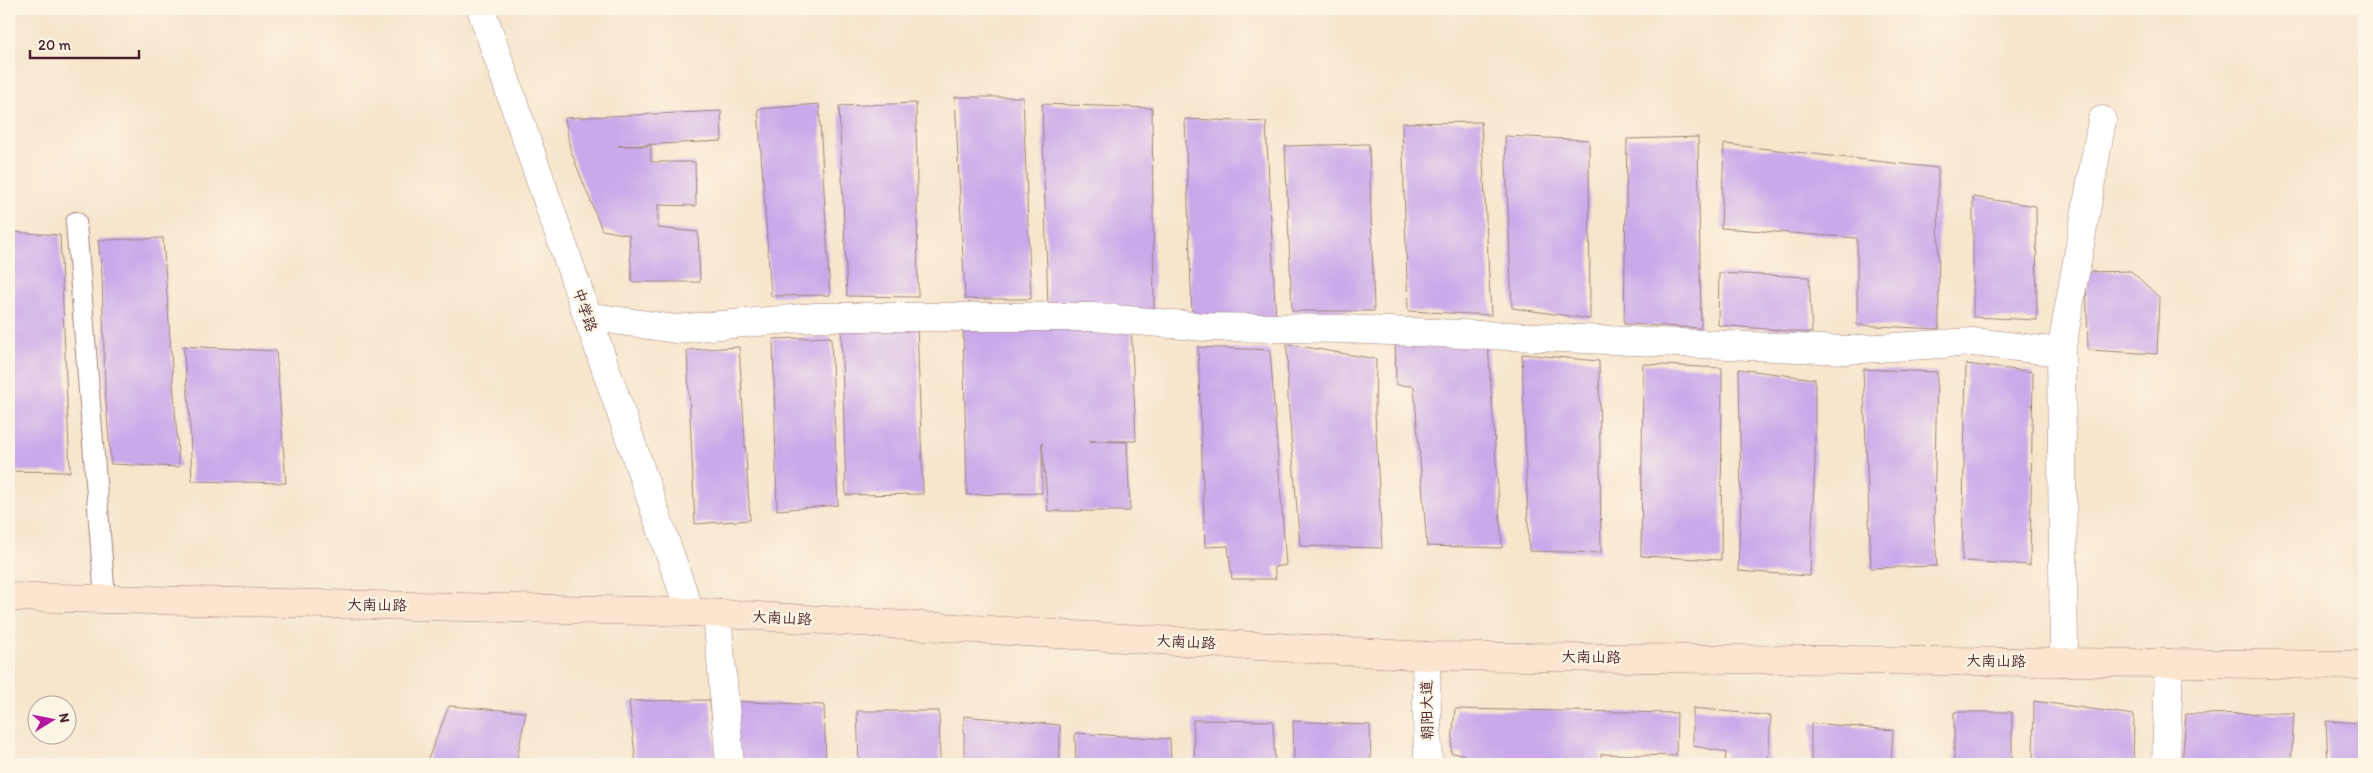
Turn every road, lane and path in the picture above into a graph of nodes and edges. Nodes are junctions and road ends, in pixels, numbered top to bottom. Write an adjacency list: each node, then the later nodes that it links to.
1 (481, 9): 4 (street, 中学路)
2 (2102, 120): 5 (street)
3 (76, 222): 7 (lane)
4 (587, 316): 5 (street); 8 (street, 中学路)
5 (2061, 352): 11 (street)
6 (9, 596): 7 (main road, 大南山路)
7 (105, 599): 8 (main road, 大南山路)
8 (690, 612): 9 (main road, 大南山路)
9 (717, 614): 10 (main road, 大南山路); 14 (street)
10 (1426, 656): 11 (main road, 大南山路); 15 (street, 朝阳大道)
11 (2064, 662): 12 (main road, 大南山路)
12 (2169, 663): 13 (main road, 大南山路); 16 (street)
13 (2364, 665)
14 (730, 764)
15 (1428, 764)
16 (2166, 764)

